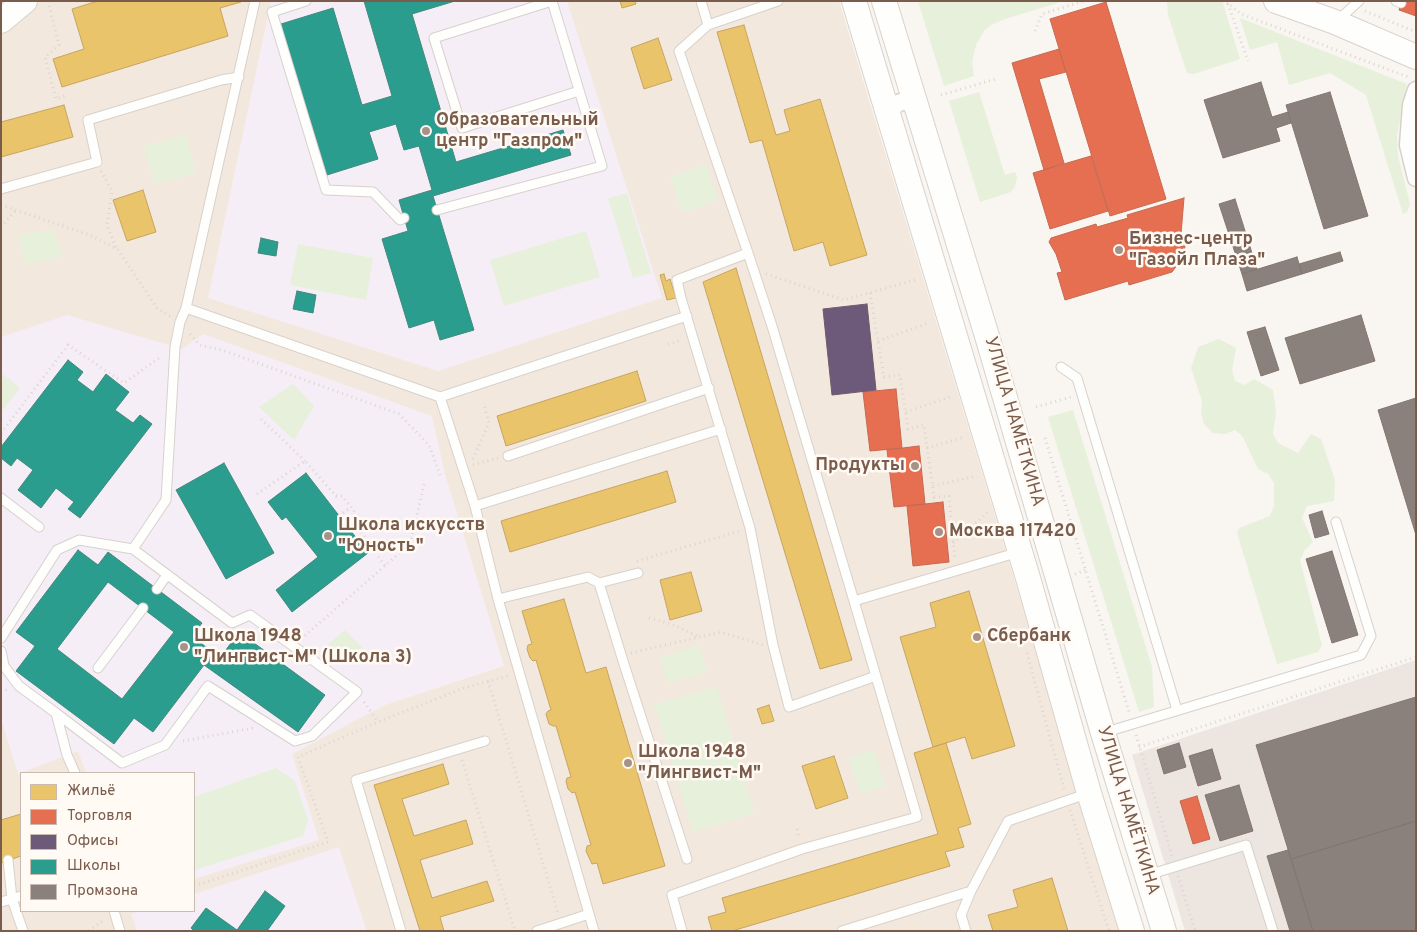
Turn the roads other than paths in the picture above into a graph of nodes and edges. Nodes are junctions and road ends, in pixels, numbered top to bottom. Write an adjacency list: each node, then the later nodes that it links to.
1 (25, 1): 11 (main road)
2 (255, 1): 15 (lane)
3 (306, 1): 23 (lane)
4 (552, 1): 17 (lane); 17 (lane)
5 (701, 1): 13 (lane)
6 (778, 1): 13 (lane)
7 (854, 1): 19 (main road, УЛИЦА НАМЁТКИНА)
8 (884, 1): 18 (main road, УЛИЦА НАМЁТКИНА)
9 (1276, 1): 12 (main road)
10 (1356, 4): 12 (lane)
11 (1, 21)
12 (1335, 22): 14 (main road)
13 (708, 25): 24 (lane)
14 (1416, 57)
15 (239, 77): 21 (lane); 25 (lane)
16 (1416, 90): 20 (street)
17 (579, 91): 22 (lane)
18 (917, 110): 19 (street); 51 (main road, УЛИЦА НАМЁТКИНА)
19 (890, 120): 37 (main road, УЛИЦА НАМЁТКИНА)
20 (1416, 178)
21 (1, 189)
22 (437, 210)
23 (404, 218)
24 (748, 253): 26 (lane); 43 (lane)
25 (186, 308): 29 (lane); 36 (lane)
26 (687, 316): 28 (lane); 29 (lane)
27 (1061, 367): 49 (lane)
28 (709, 388): 30 (lane); 31 (lane)
29 (440, 397): 33 (lane)
30 (721, 429): 33 (lane); 48 (lane)
31 (508, 456)
32 (1, 498): 35 (lane)
33 (475, 506): 42 (lane)
34 (1336, 522): 49 (lane)
35 (39, 527)
36 (133, 549): 39 (lane); 45 (lane)
37 (1020, 551): 43 (lane); 54 (main road, УЛИЦА НАМЁТКИНА)
38 (638, 573): 40 (lane)
39 (167, 575): 41 (lane); 50 (lane)
40 (599, 583): 42 (lane); 55 (lane)
41 (157, 589)
42 (498, 599): 62 (lane)
43 (854, 601): 48 (lane)
44 (143, 608): 47 (lane)
45 (1, 638)
46 (1, 651): 50 (lane)
47 (98, 668)
48 (876, 676): 68 (lane)
49 (1177, 710): 51 (lane)
50 (56, 713): 53 (lane)
51 (1103, 733): 57 (main road, УЛИЦА НАМЁТКИНА)
52 (485, 741): 65 (lane)
53 (74, 772)
54 (1089, 792): 58 (lane); 71 (main road, УЛИЦА НАМЁТКИНА)
55 (687, 859)
56 (8, 860): 59 (lane)
57 (1147, 876): 72 (main road, УЛИЦА НАМЁТКИНА); 73 (lane)
58 (970, 891): 69 (lane); 70 (lane)
59 (17, 897): 60 (lane); 63 (lane)
60 (1, 902)
61 (114, 912): 64 (lane)
62 (589, 914): 66 (lane); 67 (lane)
63 (22, 931)
64 (120, 931)
65 (401, 931)
66 (537, 931)
67 (594, 931)
68 (682, 931)
69 (842, 931)
70 (966, 931)
71 (1132, 931)
72 (1164, 931)
73 (1273, 931)

